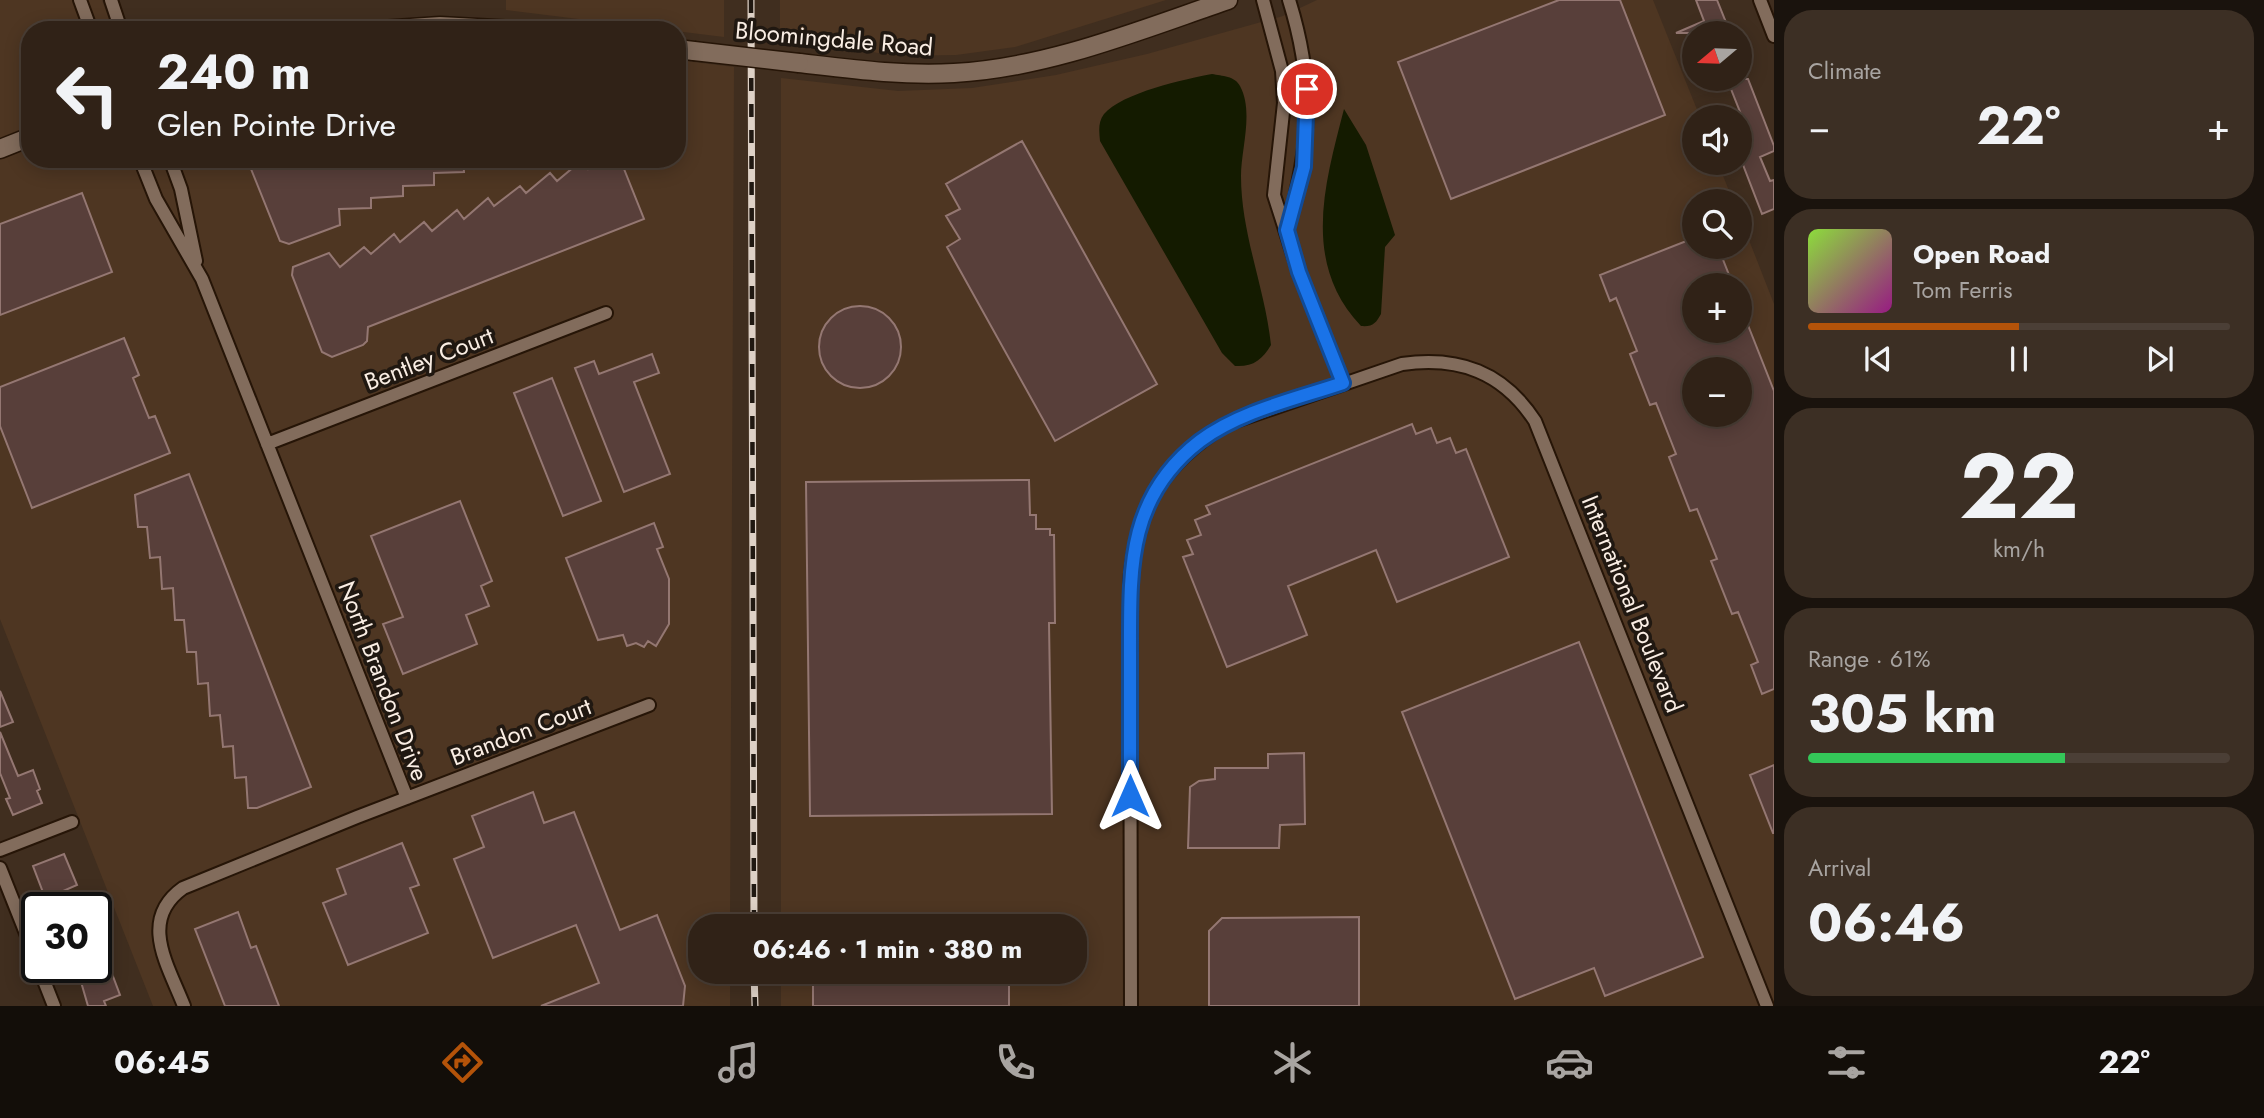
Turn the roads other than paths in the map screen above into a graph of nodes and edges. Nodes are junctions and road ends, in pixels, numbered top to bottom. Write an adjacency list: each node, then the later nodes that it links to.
1 (80, 0): 7 (street)
2 (111, 0): 8 (street)
3 (1228, 0): 10 (main road, Bloomingdale Road, bridge)
4 (1263, 0): 15 (street)
5 (1289, 0): 15 (street)
6 (1760, 0): 9 (street)
7 (88, 21)
8 (118, 21)
9 (1774, 36)
10 (686, 50)
11 (21, 141): 12 (main road)
12 (0, 149)
13 (144, 168): 16 (street, North Brandon Drive)
14 (173, 168): 16 (street, North Brandon Drive)
15 (1287, 230): 18 (street)
16 (199, 272): 19 (street, North Brandon Drive)
17 (606, 313): 19 (street, Bentley Court)
18 (1343, 383): 29 (street, International Boulevard); 30 (street, International Boulevard)
19 (267, 444): 21 (street, North Brandon Drive)
20 (649, 705): 21 (street, Brandon Court)
21 (407, 797): 28 (street, North Brandon Drive)
22 (72, 822): 23 (street)
23 (0, 850)
24 (0, 868): 25 (street)
25 (21, 921)
26 (45, 983): 27 (street)
27 (54, 1006)
28 (184, 1006)
29 (1131, 1006)
30 (1767, 1006)

